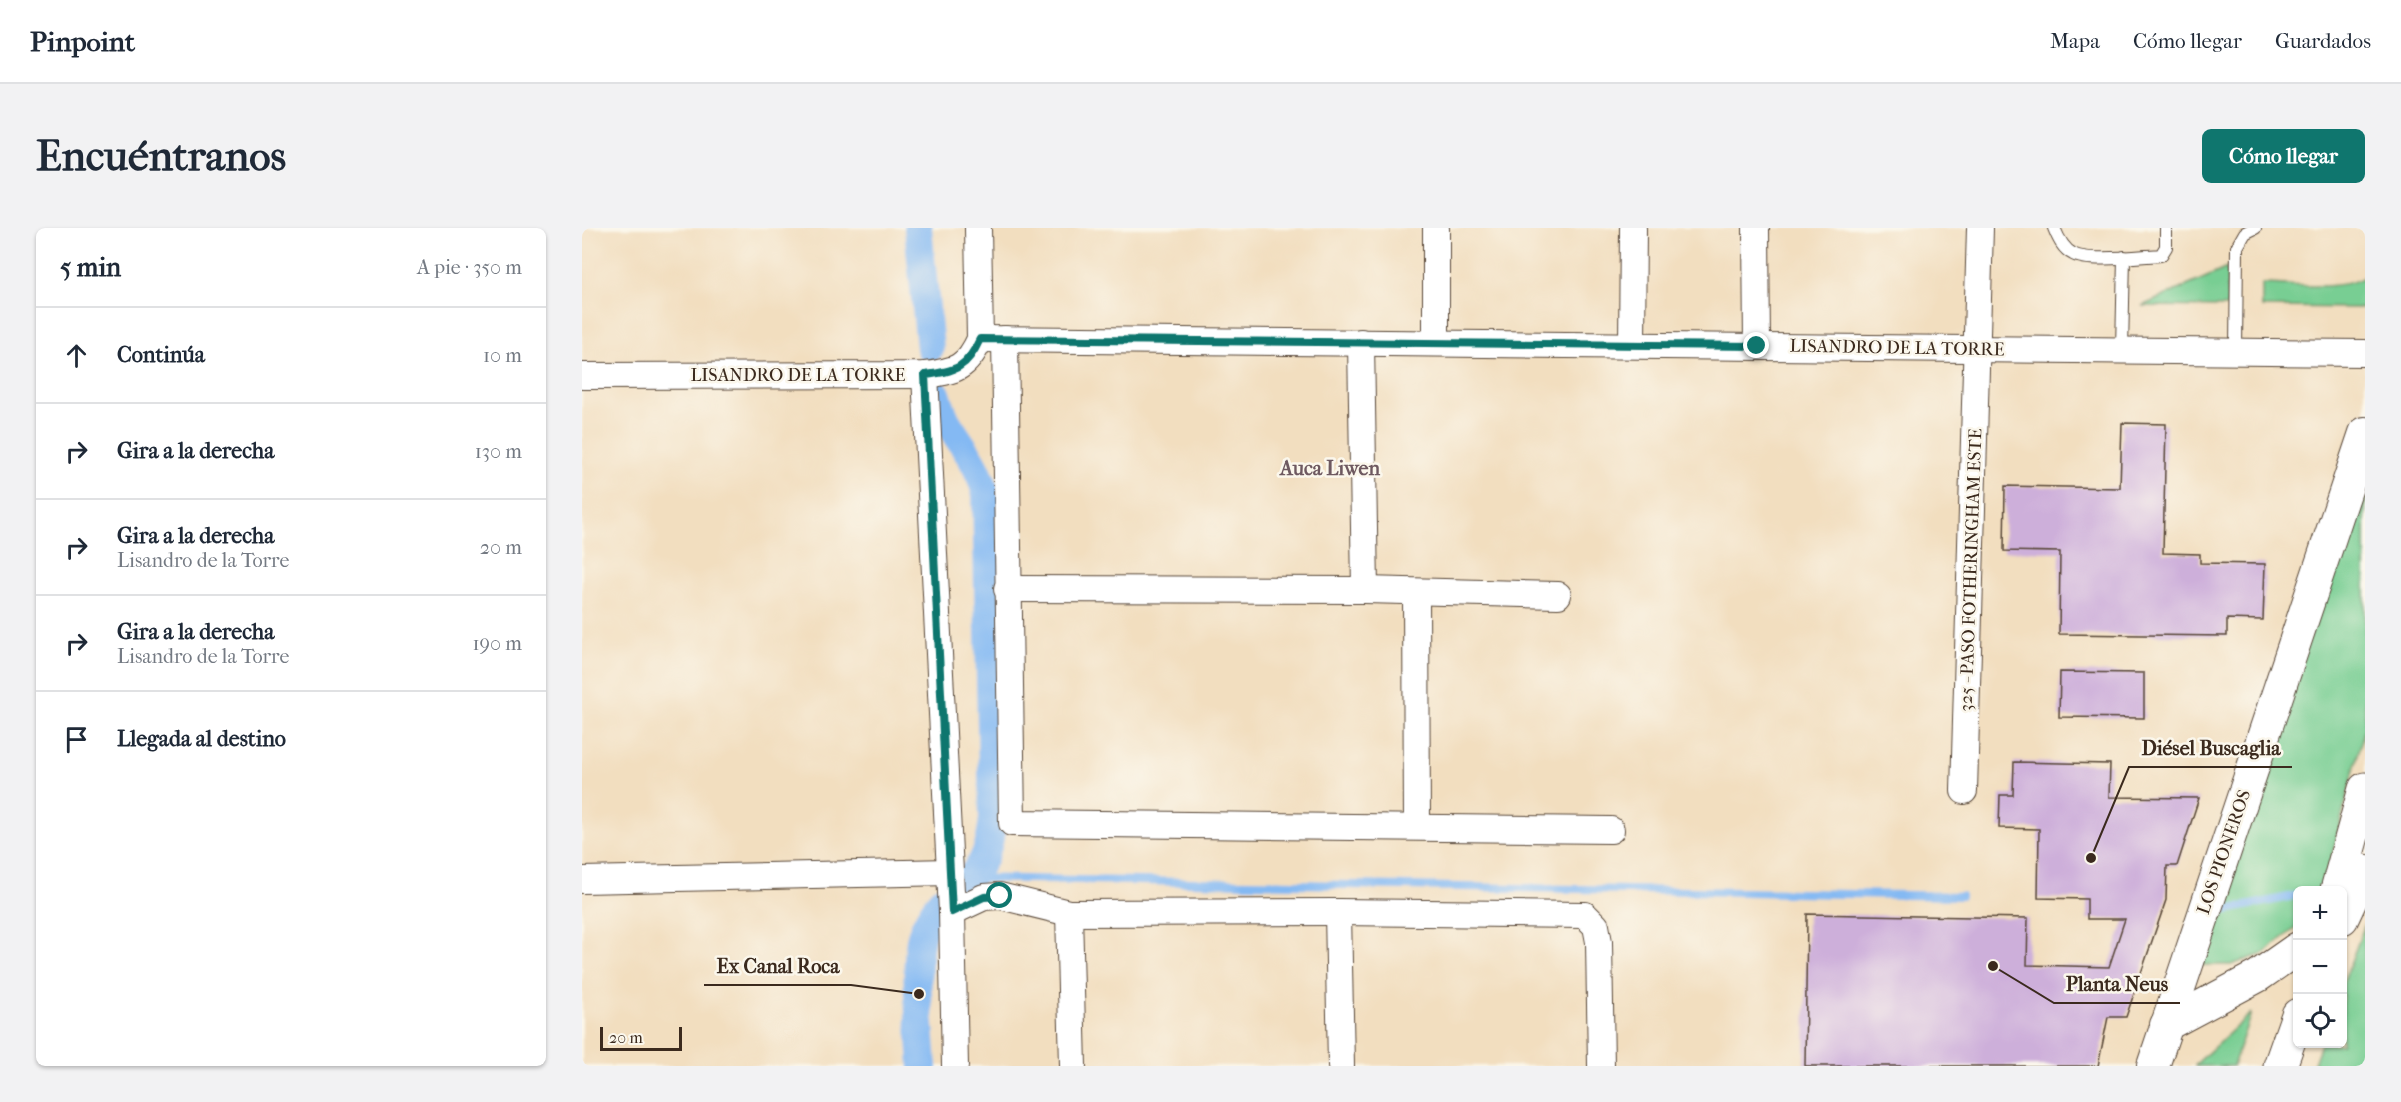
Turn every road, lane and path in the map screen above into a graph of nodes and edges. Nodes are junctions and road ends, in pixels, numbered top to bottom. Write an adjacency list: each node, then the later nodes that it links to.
1 (978, 228): 10 (street)
2 (1436, 228): 12 (street)
3 (1633, 228): 13 (street)
4 (1756, 228): 14 (street)
5 (1980, 228): 15 (street, 325 - PASO FOTHERINGHAM ESTE)
6 (2054, 228): 9 (lane)
7 (2166, 228): 9 (lane)
8 (2256, 228): 17 (lane)
9 (2124, 257): 16 (lane)
10 (992, 339): 11 (street, LISANDRO DE LA TORRE); 19 (street, LISANDRO DE LA TORRE); 22 (street)
11 (1360, 342): 12 (street, LISANDRO DE LA TORRE); 23 (street)
12 (1436, 343): 13 (street, LISANDRO DE LA TORRE)
13 (1632, 345): 14 (street, LISANDRO DE LA TORRE)
14 (1757, 346): 15 (street, LISANDRO DE LA TORRE)
15 (1978, 349): 16 (street, LISANDRO DE LA TORRE); 27 (street, 325 - PASO FOTHERINGHAM ESTE)
16 (2121, 349): 17 (street, LISANDRO DE LA TORRE)
17 (2236, 351): 18 (street, LISANDRO DE LA TORRE)
18 (2365, 353)
19 (925, 375): 20 (street, LISANDRO DE LA TORRE); 31 (street)
20 (582, 376)
21 (2365, 433): 39 (street, LOS PIONEROS)
22 (1007, 590): 23 (street); 28 (street)
23 (1365, 590): 24 (street)
24 (1416, 593): 25 (street); 28 (street)
25 (1558, 595)
26 (2365, 789): 33 (highway)
27 (1964, 791)
28 (1417, 827): 29 (street)
29 (1611, 830)
30 (2365, 869): 34 (highway)
31 (950, 872): 32 (street); 35 (street)
32 (582, 880)
33 (2338, 886)
34 (2347, 909)
35 (952, 912): 37 (street); 41 (street)
36 (1338, 912): 37 (street); 43 (street); 44 (street)
37 (1069, 913): 42 (street)
38 (2293, 952): 39 (street)
39 (2166, 1025): 45 (street, LOS PIONEROS)
40 (2293, 1030): 46 (highway)
41 (955, 1066)
42 (1073, 1066)
43 (1341, 1066)
44 (1601, 1066)
45 (2153, 1066)
46 (2280, 1066)

